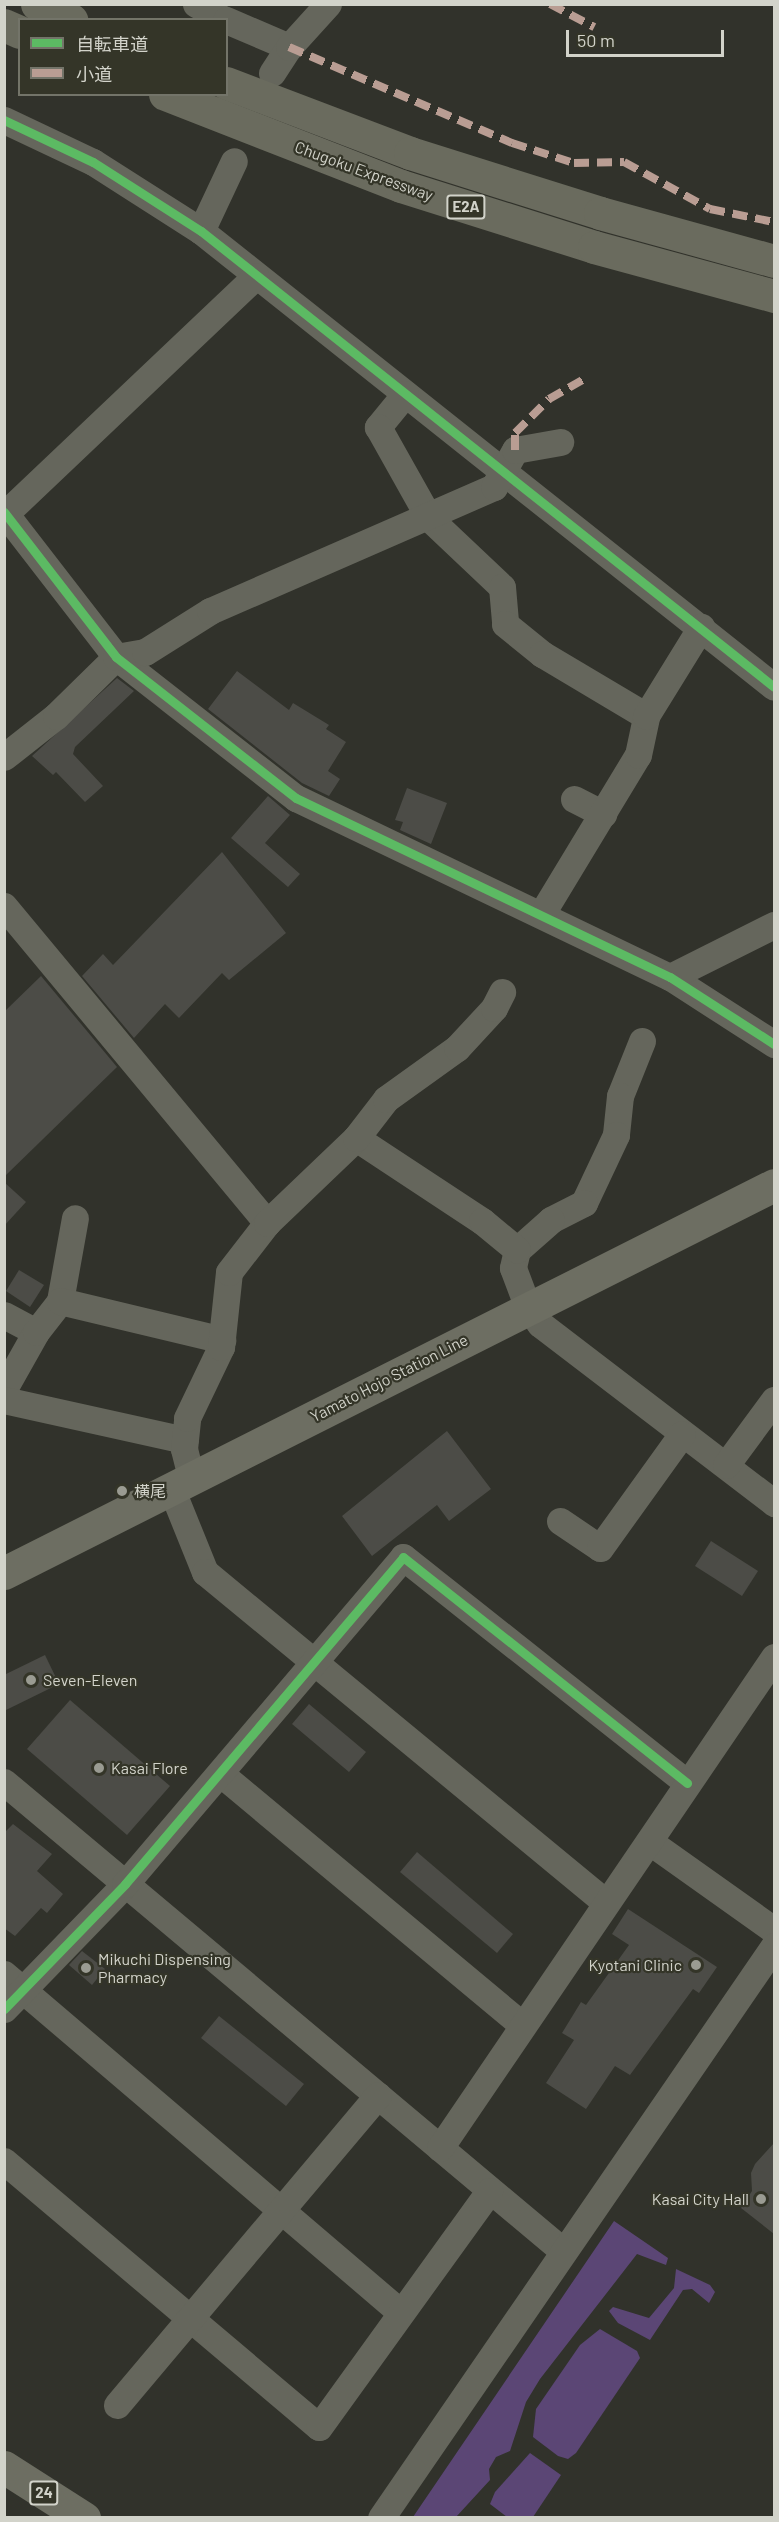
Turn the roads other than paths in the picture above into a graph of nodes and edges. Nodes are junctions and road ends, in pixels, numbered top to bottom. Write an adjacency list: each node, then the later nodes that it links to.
1 (37, 4): 4 (highway)
2 (196, 4): 5 (street)
3 (328, 4): 9 (street)
4 (68, 18)
5 (222, 18)
6 (228, 21): 9 (street)
7 (4, 25): 8 (highway)
8 (18, 32)
9 (289, 47): 10 (street)
10 (272, 72)
11 (228, 84): 16 (highway, Chugoku Expressway / E2A)
12 (170, 96): 18 (highway, Chugoku Expressway / E2A)
13 (4, 120): 15 (street)
14 (234, 161): 15 (street)
15 (201, 231): 17 (street)
16 (774, 261)
17 (256, 276): 19 (street); 22 (street)
18 (774, 296)
19 (405, 394): 21 (street); 23 (street)
20 (560, 442): 21 (street)
21 (503, 470): 23 (street); 24 (street)
22 (5, 513): 25 (street)
23 (429, 518): 25 (street); 27 (street)
24 (701, 627): 26 (street); 27 (street)
25 (116, 657): 28 (street); 34 (street)
26 (774, 687)
27 (646, 716): 30 (street)
28 (4, 757)
29 (574, 799): 30 (street)
30 (603, 814): 31 (street)
31 (547, 905)
32 (4, 906): 41 (street)
33 (774, 925): 34 (street)
34 (670, 977): 37 (street)
35 (502, 992): 38 (street)
36 (642, 1041): 42 (street)
37 (774, 1044)
38 (356, 1138): 41 (street); 42 (street)
39 (774, 1185): 44 (main road, Yamato Hojo Station Line)
40 (75, 1218): 43 (street)
41 (267, 1223): 47 (street)
42 (517, 1250): 44 (street)
43 (60, 1301): 46 (street); 47 (street)
44 (528, 1308): 51 (street); 54 (main road, Yamato Hojo Station Line)
45 (4, 1315): 46 (street)
46 (36, 1332): 48 (street)
47 (222, 1340): 52 (street)
48 (4, 1389)
49 (4, 1400): 52 (street)
50 (774, 1400): 53 (street)
51 (682, 1434): 53 (street); 56 (street)
52 (185, 1440): 54 (street)
53 (726, 1465): 55 (street)
54 (181, 1482): 57 (main road, Yamato Hojo Station Line); 59 (street)
55 (774, 1503)
56 (560, 1521)
57 (4, 1573)
58 (774, 1657): 62 (street)
59 (315, 1664): 60 (street); 62 (street); 65 (street)
60 (221, 1774): 64 (street); 69 (street)
61 (4, 1782): 64 (street)
62 (687, 1783): 63 (street)
63 (650, 1842): 65 (street); 66 (street)
64 (125, 1884): 68 (street); 70 (street)
65 (605, 1902): 69 (street)
66 (774, 1930)
67 (774, 1946): 75 (street)
68 (11, 1991): 74 (street)
69 (522, 2025): 71 (street)
70 (378, 2095): 71 (street); 74 (street)
71 (440, 2148): 73 (street)
72 (4, 2161): 77 (street)
73 (489, 2191): 75 (street); 76 (street)
74 (280, 2211): 76 (street); 77 (street)
75 (562, 2250): 81 (street)
76 (399, 2311): 77 (street)
77 (190, 2318): 78 (street)
78 (117, 2405)
79 (4, 2467): 80 (main road, 24)
80 (84, 2517)
81 (381, 2517)

